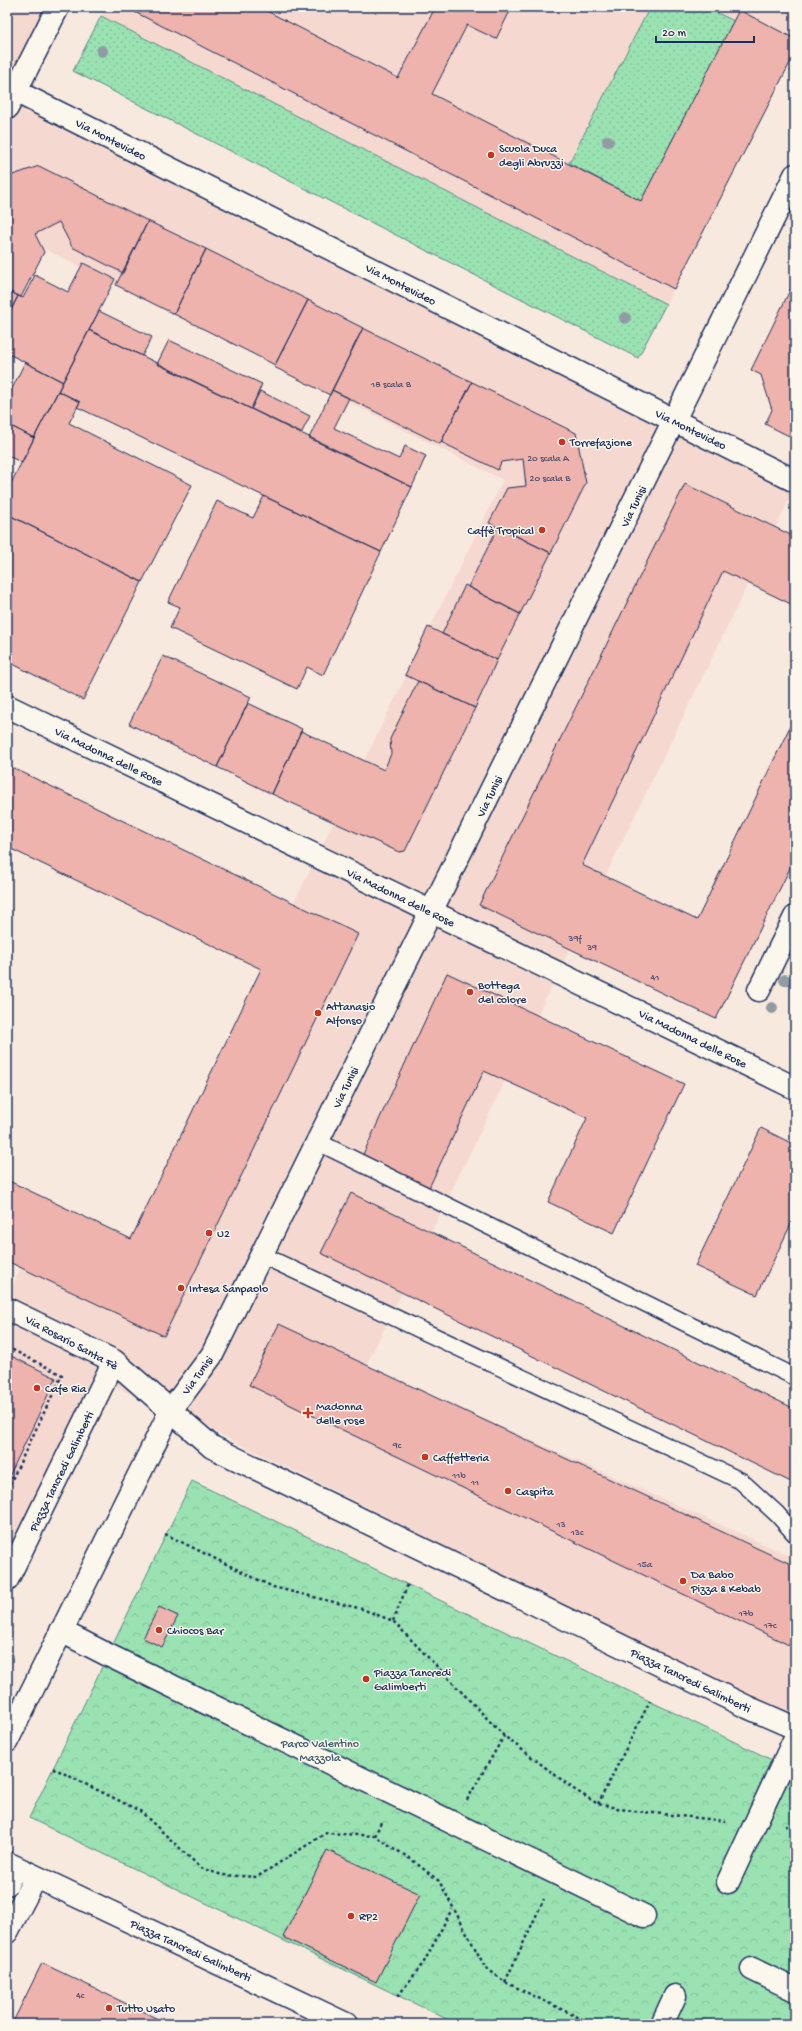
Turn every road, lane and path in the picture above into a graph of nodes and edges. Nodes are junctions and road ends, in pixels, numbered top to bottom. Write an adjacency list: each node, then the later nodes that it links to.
1 (58, 7): 2 (street)
2 (10, 96): 4 (street, Via Montevideo)
3 (795, 175): 4 (street, Via Tunisi)
4 (674, 420): 5 (street, Via Montevideo); 7 (street, Via Tunisi)
5 (795, 481)
6 (7, 706): 7 (street, Via Madonna delle Rose)
7 (432, 912): 10 (street, Via Madonna delle Rose); 11 (street, Via Tunisi)
8 (795, 917): 9 (street)
9 (759, 990)
10 (795, 1088)
11 (318, 1142): 12 (street, Via Tunisi); 16 (lane)
12 (262, 1255): 17 (street, Via Tunisi); 20 (lane)
13 (7, 1309): 15 (street, Via Rosario Santa Fè)
14 (7, 1348): 18 (path)
15 (114, 1361): 17 (street, Via Rosario Santa Fè); 21 (street, Piazza Tancredi Galimberti)
16 (795, 1377)
17 (170, 1410): 24 (street); 26 (street, Piazza Tancredi Galimberti)
18 (7, 1490)
19 (165, 1534): 23 (path)
20 (795, 1534)
21 (7, 1580)
22 (408, 1584): 23 (path)
23 (393, 1621): 27 (path)
24 (61, 1630): 29 (street); 32 (street)
25 (650, 1701): 31 (path)
26 (795, 1728)
27 (504, 1736): 31 (path); 32 (path)
28 (795, 1738): 33 (street)
29 (7, 1741)
30 (53, 1768): 39 (path)
31 (598, 1804): 33 (path)
32 (453, 1824): 36 (street)
33 (755, 1824): 34 (path); 38 (street)
34 (795, 1827)
35 (10, 1871): 37 (street, Piazza Tancredi Galimberti)
36 (556, 1874): 40 (street); 43 (path)
37 (36, 1877): 41 (street); 47 (street, Piazza Tancredi Galimberti)
38 (728, 1882)
39 (452, 1908): 43 (path); 45 (path)
40 (644, 1916)
41 (7, 1932)
42 (752, 1969): 44 (street)
43 (505, 1982): 48 (path)
44 (795, 1990)
45 (398, 1996)
46 (675, 1996): 49 (street)
47 (346, 2024)
48 (592, 2024)
49 (662, 2024)

